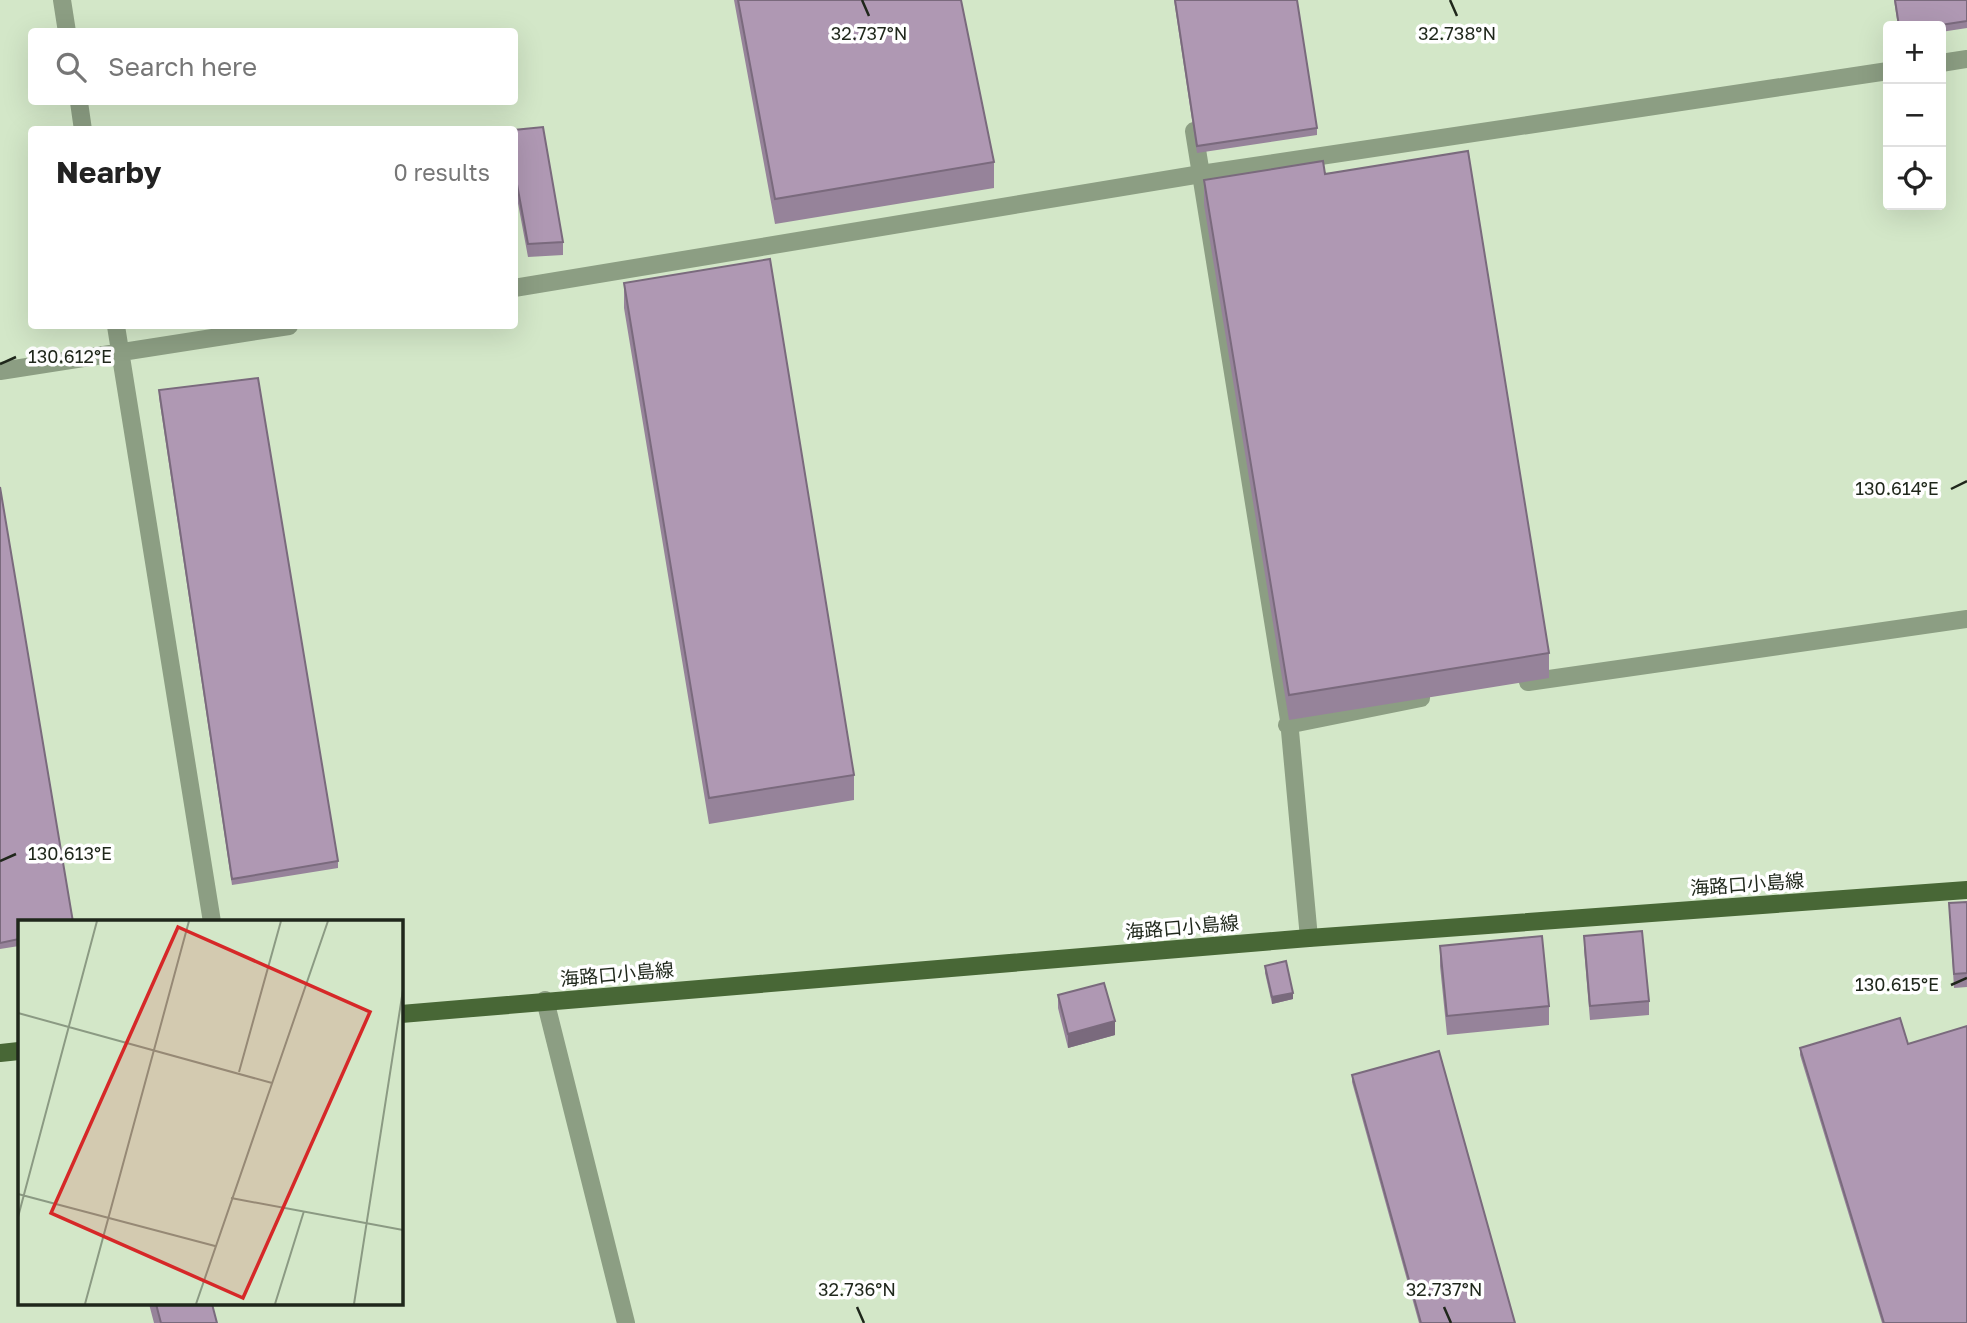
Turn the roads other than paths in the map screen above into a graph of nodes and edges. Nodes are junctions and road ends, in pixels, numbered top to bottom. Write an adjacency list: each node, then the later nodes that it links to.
1 (62, 0): 2 (street)
2 (66, 28)
3 (1967, 59): 4 (street)
4 (1946, 62)
5 (1883, 72): 9 (street)
6 (79, 105): 8 (street)
7 (1191, 114): 9 (street)
8 (82, 126)
9 (1201, 174): 10 (street); 18 (street)
10 (518, 287)
11 (117, 329): 13 (street)
12 (270, 329): 13 (street)
13 (121, 353): 14 (street); 20 (street)
14 (0, 371)
15 (1967, 619): 16 (street)
16 (1510, 684)
17 (1445, 695): 18 (street)
18 (1287, 725): 21 (street)
19 (1967, 890): 21 (main road, 海路口小島線)
20 (212, 920)
21 (1309, 938): 22 (main road, 海路口小島線)
22 (545, 1000): 23 (main road, 海路口小島線); 26 (street)
23 (402, 1014)
24 (18, 1051): 25 (main road)
25 (0, 1053)
26 (626, 1323)

